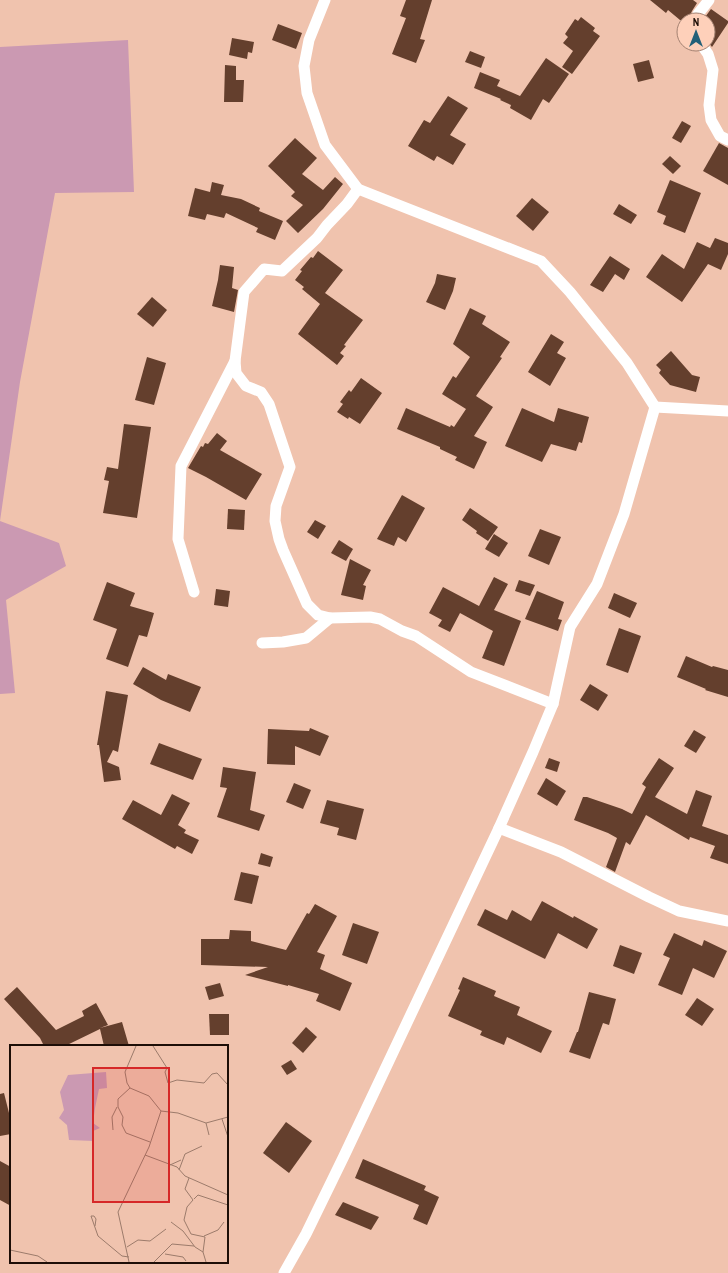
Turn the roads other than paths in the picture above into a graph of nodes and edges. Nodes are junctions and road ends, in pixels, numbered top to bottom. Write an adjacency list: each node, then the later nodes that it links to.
1 (325, 0): 6 (street)
2 (709, 0): 3 (street)
3 (700, 12)
4 (707, 52): 5 (street)
5 (728, 140)
6 (358, 189): 7 (street); 8 (street)
7 (235, 361): 10 (street); 11 (street)
8 (655, 408): 9 (street); 13 (street)
9 (728, 411)
10 (194, 592)
11 (330, 618): 12 (street); 13 (street)
12 (262, 643)
13 (553, 704): 14 (street)
14 (500, 828): 15 (street); 16 (street)
15 (728, 921)
16 (284, 1273)

